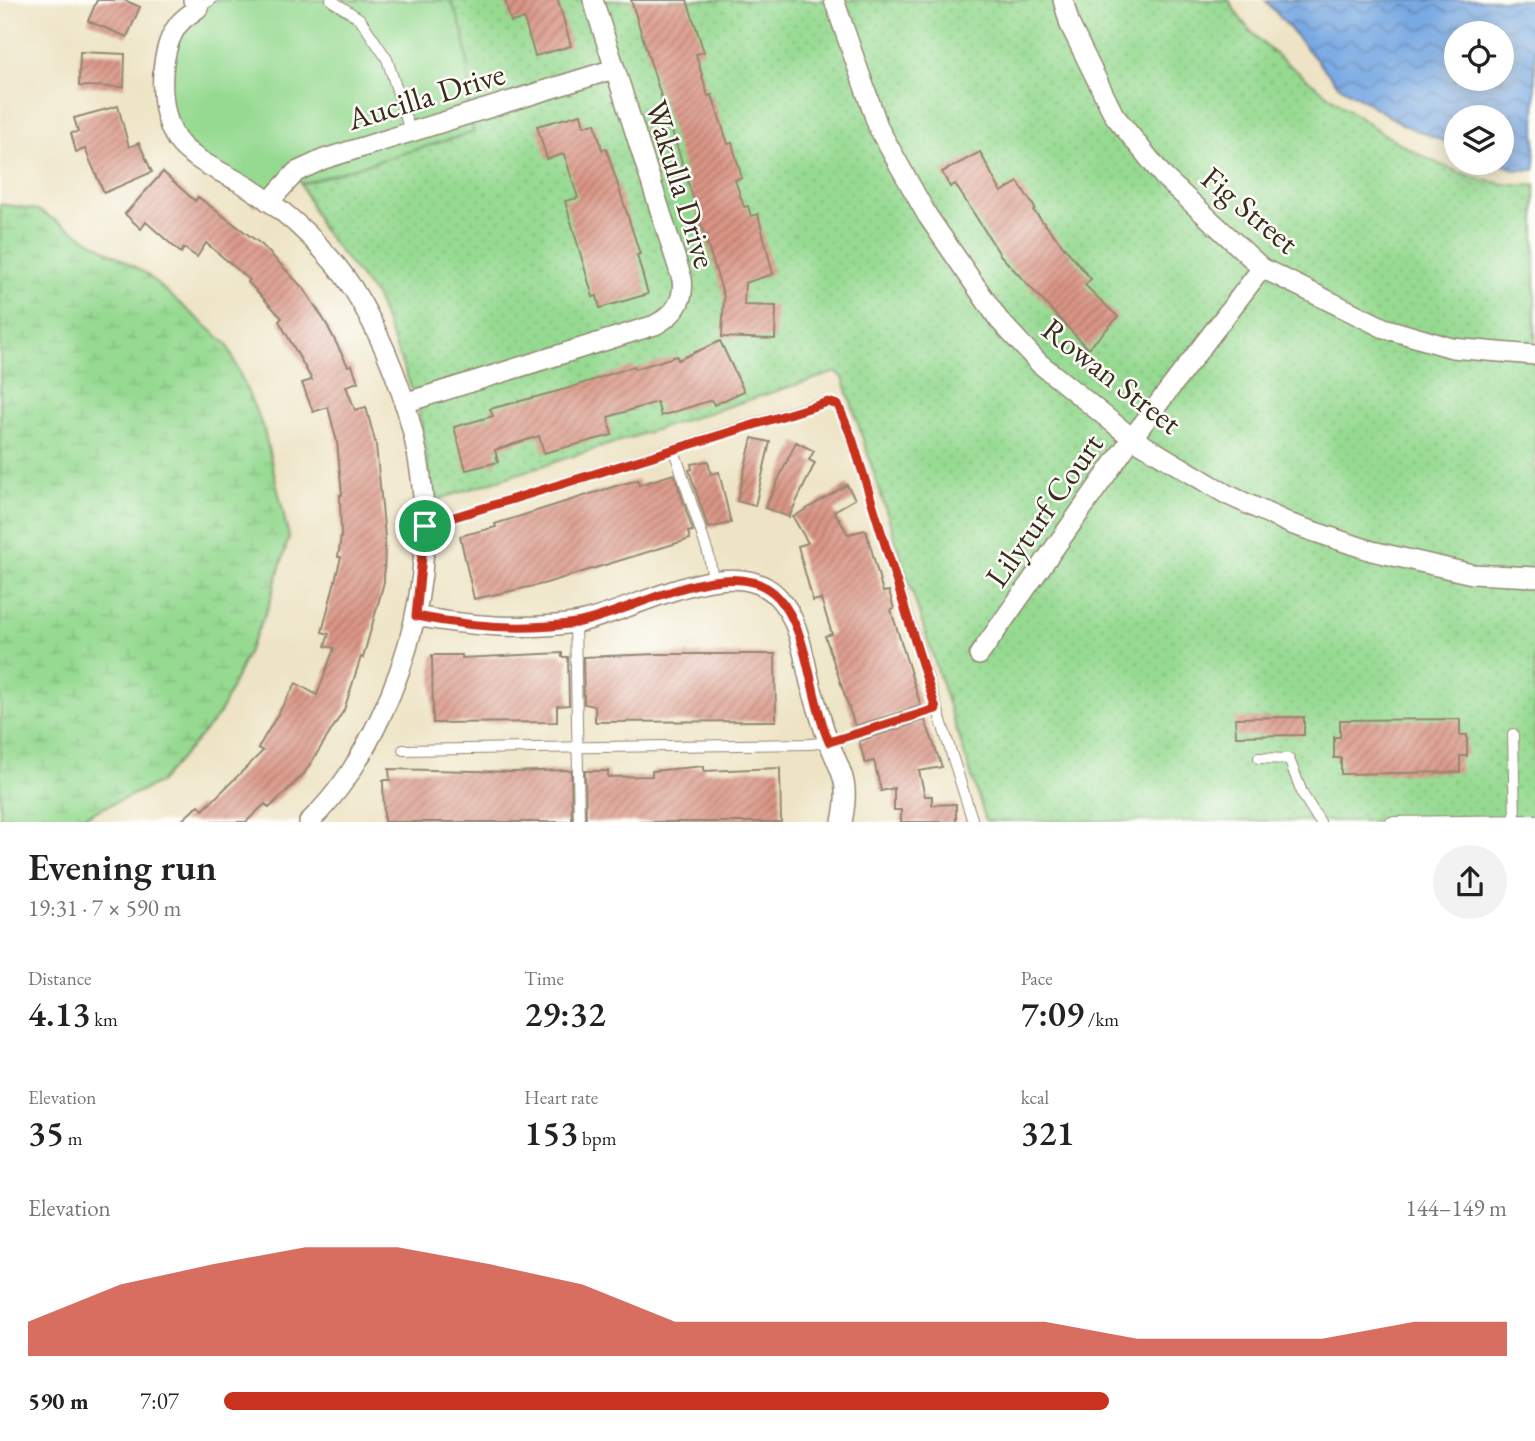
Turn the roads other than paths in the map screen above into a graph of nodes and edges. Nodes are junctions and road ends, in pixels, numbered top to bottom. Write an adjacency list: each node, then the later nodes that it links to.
1 (331, 0): 7 (lane)
2 (593, 0): 6 (street, Wakulla Drive)
3 (834, 0): 12 (street, Rowan Street)
4 (1062, 0): 9 (street, Fig Street)
5 (201, 3): 8 (street)
6 (614, 69): 7 (street, Aucilla Drive); 11 (street, Wakulla Drive)
7 (410, 131): 8 (street, Aucilla Drive)
8 (269, 202): 11 (street)
9 (1262, 268): 10 (street, Fig Street); 12 (street, Lilyturf Court)
10 (1535, 355)
11 (404, 403): 14 (street)
12 (1132, 438): 15 (street, Rowan Street); 19 (street, Lilyturf Court)
13 (674, 450): 14 (lane); 16 (lane); 20 (lane)
14 (425, 526): 17 (street)
15 (1535, 577)
16 (713, 579): 18 (street); 22 (street)
17 (416, 616): 18 (street); 28 (street)
18 (575, 623): 23 (lane)
19 (979, 655)
20 (936, 709): 22 (lane); 31 (lane)
21 (1513, 734): 26 (lane)
22 (829, 742): 23 (lane); 30 (street)
23 (577, 747): 24 (lane); 29 (lane)
24 (403, 750)
25 (1259, 758): 32 (lane)
26 (1515, 820): 27 (lane); 33 (lane)
27 (1535, 820)
28 (309, 821)
29 (579, 821)
30 (842, 821)
31 (973, 821)
32 (1320, 821)
33 (1391, 821)

